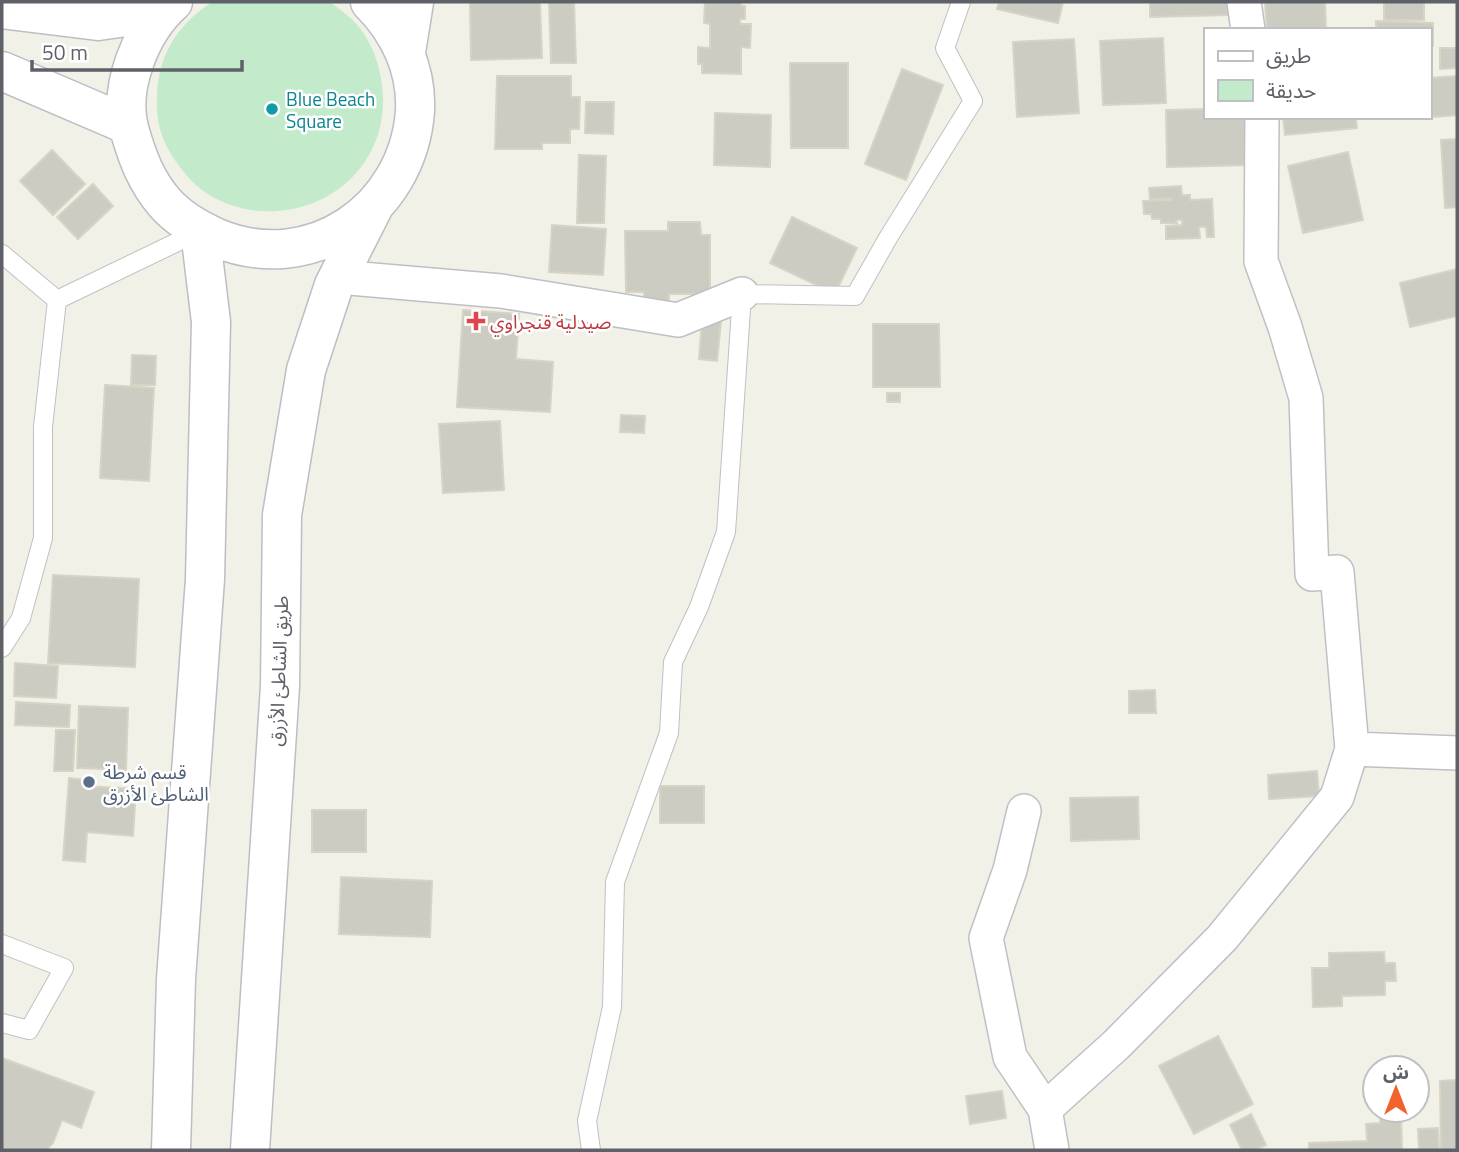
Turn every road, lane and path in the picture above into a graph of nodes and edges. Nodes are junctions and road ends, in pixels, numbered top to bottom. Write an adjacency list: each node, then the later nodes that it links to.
1 (961, 2): 14 (lane)
2 (1244, 2): 6 (street)
3 (388, 6): 10 (main road)
4 (167, 7): 5 (main road); 9 (main road)
5 (2, 9)
6 (1248, 28)
7 (2, 71): 9 (main road)
8 (1262, 119): 17 (street)
9 (128, 125): 11 (main road)
10 (373, 208): 11 (main road); 13 (main road, طريق الشاطئ الأزرق)
11 (200, 231): 15 (lane); 23 (main road)
12 (2, 254): 15 (lane)
13 (338, 277): 14 (street); 24 (main road, طريق الشاطئ الأزرق)
14 (742, 294): 25 (lane)
15 (57, 300): 16 (lane)
16 (2, 648)
17 (1352, 749): 18 (street); 22 (street)
18 (1457, 753)
19 (1024, 811): 22 (street)
20 (2, 944): 21 (lane)
21 (2, 1023)
22 (1045, 1109): 26 (street)
23 (171, 1150)
24 (250, 1150)
25 (591, 1150)
26 (1052, 1150)

